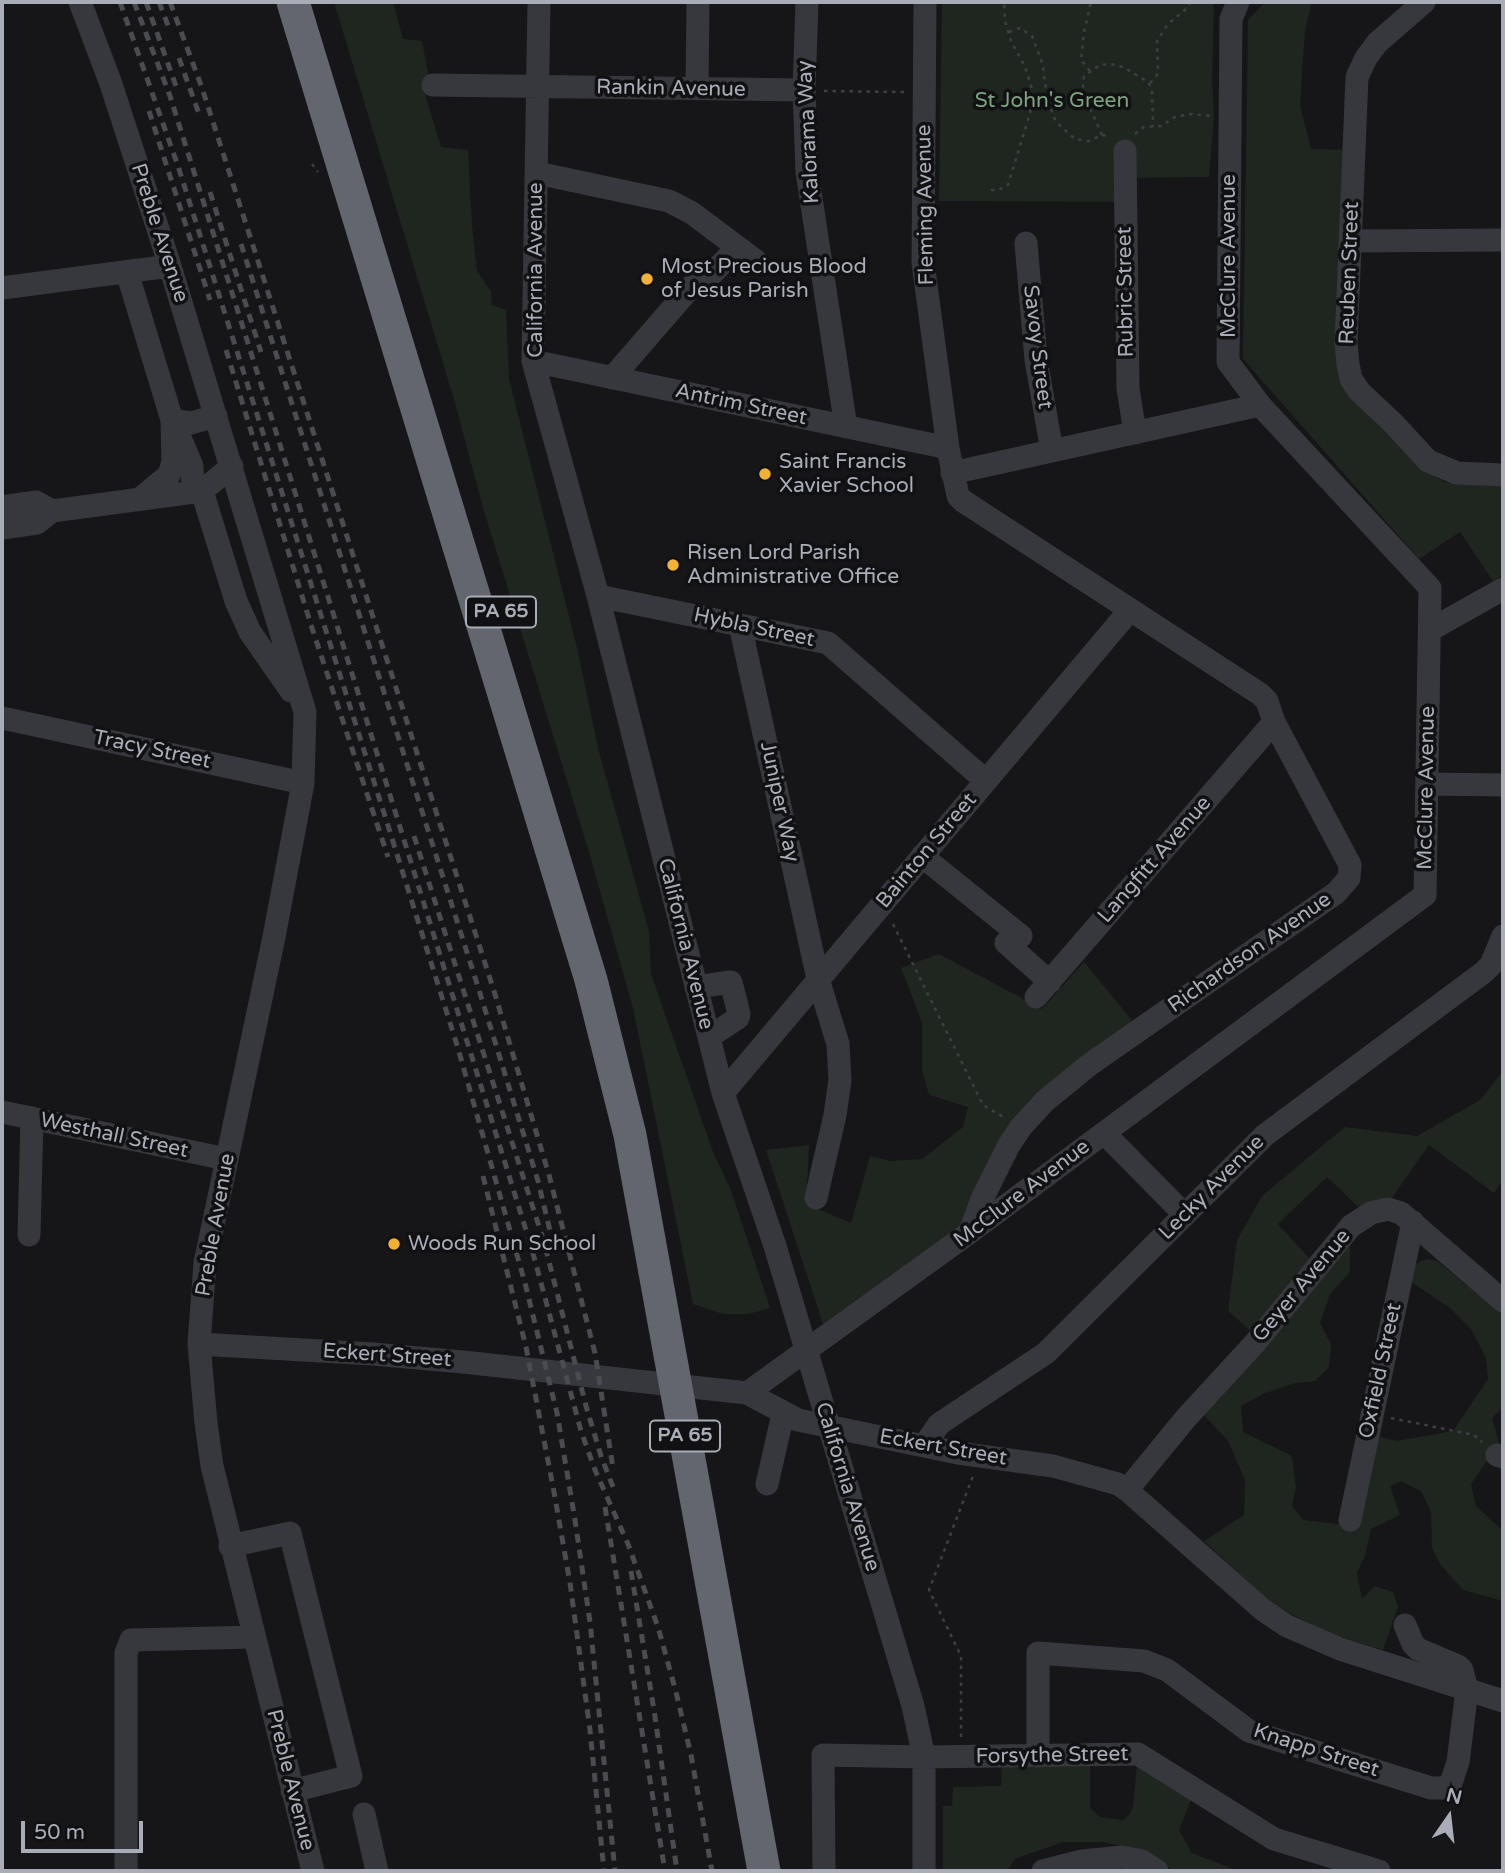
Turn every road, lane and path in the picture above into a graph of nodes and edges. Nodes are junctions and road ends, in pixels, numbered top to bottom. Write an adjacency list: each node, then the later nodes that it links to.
1 (79, 2): 32 (street, Preble Avenue)
2 (293, 2): 81 (highway, PA 65)
3 (318, 2): 81 (highway, PA 65)
4 (539, 2): 17 (street, California Avenue)
5 (698, 2): 18 (street)
6 (807, 2): 19 (street, Kalorama Way)
7 (925, 2): 42 (street, Fleming Avenue)
8 (1004, 2): 13 (path)
9 (1091, 2): 14 (path)
10 (1191, 2): 15 (path)
11 (1238, 2): 37 (street, McClure Avenue)
12 (1424, 2): 28 (street, Reuben Street)
13 (1009, 32): 23 (path); 26 (path)
14 (1090, 71): 15 (path); 23 (path)
15 (1149, 84): 22 (path)
16 (433, 85): 17 (street, Rankin Avenue)
17 (538, 87): 18 (street, Rankin Avenue); 25 (street, California Avenue)
18 (697, 89): 19 (street, Rankin Avenue)
19 (804, 90): 20 (path); 40 (street, Kalorama Way)
20 (908, 92)
21 (1214, 116): 22 (path)
22 (1153, 125): 24 (path)
23 (1102, 135): 24 (path)
24 (1122, 143): 41 (street, Rubric Street)
25 (537, 173): 30 (street); 35 (street, California Avenue)
26 (991, 190)
27 (1503, 240): 28 (street)
28 (1352, 241): 46 (street, Reuben Street)
29 (1026, 243): 43 (street, Savoy Street)
30 (737, 247): 31 (street); 36 (street)
31 (755, 261)
32 (170, 266): 33 (street); 38 (street, Preble Avenue)
33 (127, 272): 34 (street); 39 (street)
34 (2, 288)
35 (533, 361): 36 (street, Antrim Street); 53 (street, California Avenue)
36 (612, 378): 40 (street, Antrim Street)
37 (1260, 405): 41 (street); 58 (street, McClure Avenue)
38 (216, 416): 39 (street); 44 (street, Preble Avenue)
39 (172, 420): 47 (street); 48 (street)
40 (846, 427): 42 (street, Antrim Street)
41 (1135, 433): 43 (street)
42 (948, 449): 45 (street, Richardson Avenue)
43 (1052, 451): 45 (street)
44 (232, 466): 47 (street); 55 (street, Preble Avenue)
45 (952, 473): 54 (street, Richardson Avenue)
46 (1503, 475)
47 (197, 491): 48 (street); 56 (street)
48 (139, 499): 50 (street)
49 (2, 507): 50 (street)
50 (52, 511): 51 (street)
51 (2, 528)
52 (1503, 589): 58 (street)
53 (598, 596): 57 (street, Hybla Street); 70 (street, California Avenue)
54 (1130, 610): 61 (street, Richardson Avenue); 62 (street, Bainton Street)
55 (274, 611): 56 (street); 59 (street, Preble Avenue)
56 (244, 619): 59 (street)
57 (740, 625): 62 (street, Hybla Street); 69 (street, Juniper Way)
58 (1430, 631): 64 (street, McClure Avenue)
59 (305, 712): 63 (street, Preble Avenue)
60 (2, 718): 63 (street, Tracy Street)
61 (1274, 722): 66 (street, Langfitt Avenue); 75 (street, Richardson Avenue)
62 (986, 781): 66 (street, Bainton Street)
63 (303, 783): 77 (street, Preble Avenue)
64 (1427, 784): 65 (street); 76 (street, McClure Avenue)
65 (1503, 785)
66 (922, 856): 69 (street, Bainton Street)
67 (888, 914): 75 (path)
68 (1503, 936): 79 (street, Lecky Avenue)
69 (818, 979): 72 (street, Bainton Street); 78 (street, Juniper Way)
70 (696, 987): 71 (street, California Avenue); 71 (street)
71 (709, 1037): 72 (street, California Avenue)
72 (723, 1093): 102 (street, California Avenue)
73 (2, 1112): 74 (street, Westhall Street)
74 (32, 1118): 77 (street, Westhall Street); 83 (street)
75 (1021, 1127): 82 (street, Richardson Avenue)
76 (1104, 1133): 79 (street); 82 (street, McClure Avenue)
77 (226, 1159): 85 (street, Preble Avenue)
78 (816, 1198)
79 (1185, 1215): 89 (street, Lecky Avenue)
80 (1413, 1223): 84 (street, Geyer Avenue); 88 (street, Oxfield Street); 93 (street, Geyer Avenue)
81 (657, 1229): 98 (highway, PA 65)
82 (970, 1233): 86 (street, McClure Avenue)
83 (29, 1235)
84 (1503, 1301)
85 (199, 1344): 86 (street, Eckert Street); 95 (street, Preble Avenue)
86 (747, 1393): 87 (street, Eckert Street)
87 (783, 1414): 89 (street, Eckert Street); 92 (street)
88 (1372, 1414): 90 (path); 94 (street, Oxfield Street)
89 (924, 1446): 93 (street, Eckert Street)
90 (1500, 1456)
91 (975, 1468): 103 (path)
92 (767, 1484)
93 (1127, 1490): 99 (street, Eckert Street)
94 (1350, 1520)
95 (230, 1546): 97 (street, Preble Avenue); 104 (street)
96 (1405, 1625): 99 (street)
97 (254, 1637): 104 (street, Preble Avenue); 106 (street)
98 (732, 1641): 109 (highway, PA 65); 110 (highway, PA 65)
99 (1467, 1690): 100 (street, Eckert Street); 101 (street, Knapp Street)
100 (1503, 1701)
101 (1038, 1756): 103 (street, Forsythe Street); 115 (street, Forsythe Street)
102 (924, 1757): 103 (street, Forsythe Street); 111 (street, Forsythe Street); 112 (street, California Avenue)
103 (962, 1757)
104 (292, 1791): 107 (street, Preble Avenue)
105 (364, 1814): 108 (street)
106 (126, 1871)
107 (313, 1871)
108 (377, 1871)
109 (764, 1871)
110 (783, 1871)
111 (824, 1871)
112 (924, 1871)
113 (1043, 1871): 114 (street)
114 (1157, 1871)
115 (1379, 1871)

